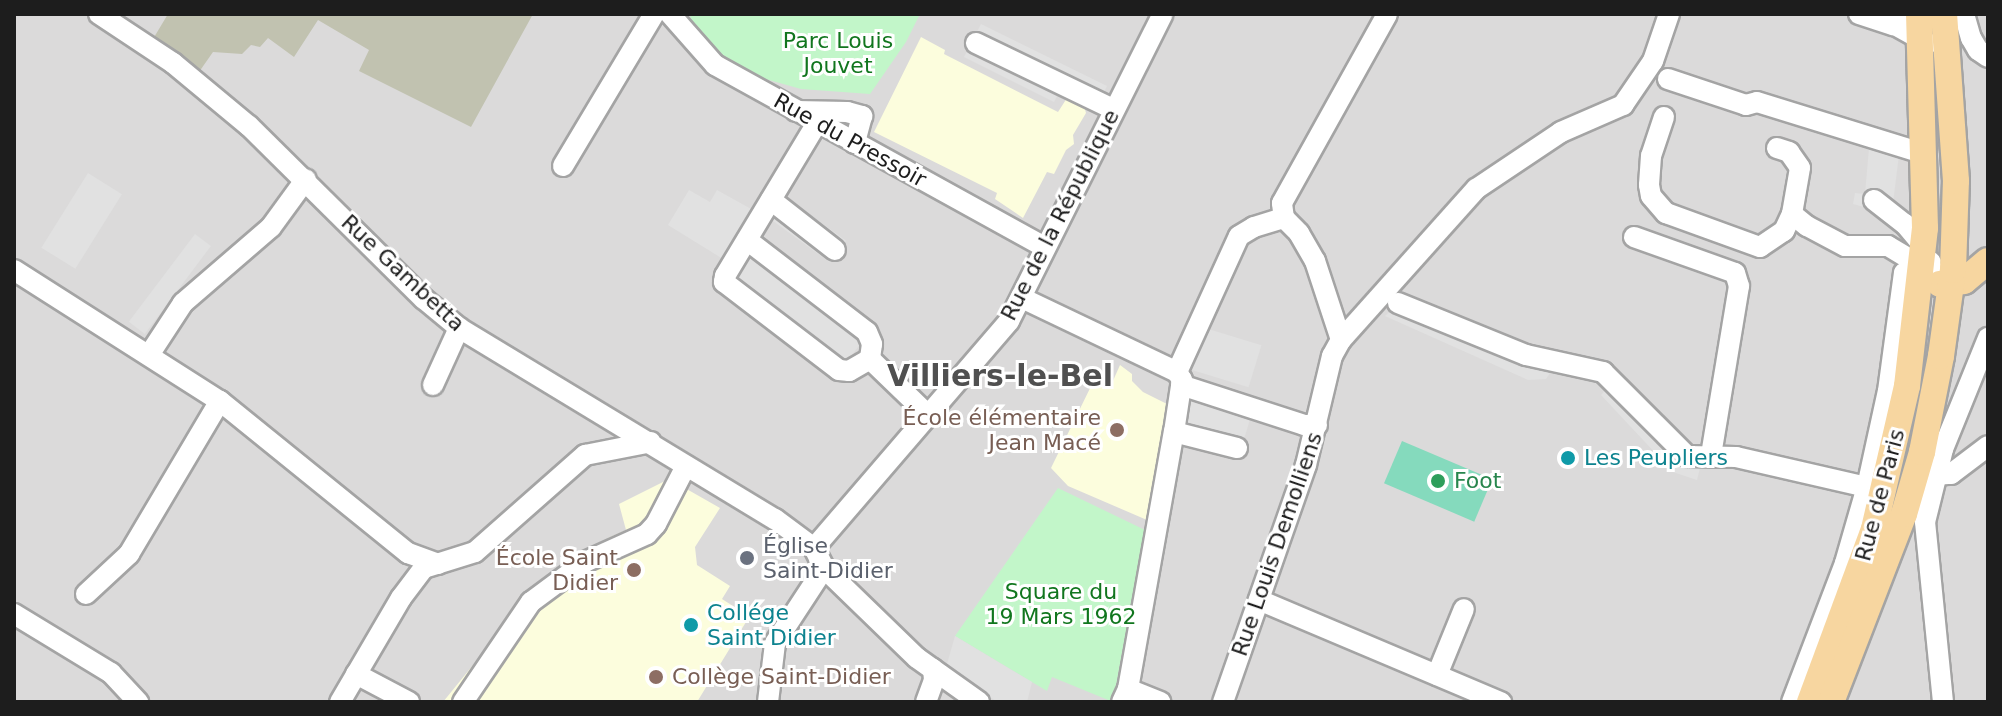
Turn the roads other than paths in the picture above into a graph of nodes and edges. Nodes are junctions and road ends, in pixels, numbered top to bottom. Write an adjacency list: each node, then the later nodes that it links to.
1 (99, 14): 23 (street, Rue Gambetta)
2 (638, 14): 12 (street)
3 (654, 14): 22 (street)
4 (670, 14): 16 (street, Rue du Pressoir)
5 (1163, 14): 15 (street, Rue de la République)
6 (1387, 14): 27 (street)
7 (1669, 14): 41 (street)
8 (1859, 14): 10 (street)
9 (1964, 14): 13 (street)
10 (1914, 22): 21 (main road, Rue de Paris); 35 (main road, Rue de Paris)
11 (976, 43): 15 (street)
12 (618, 47)
13 (1988, 57)
14 (1668, 79): 21 (street)
15 (1113, 109): 30 (street, Rue de la République)
16 (796, 111): 18 (street, Rue du Pressoir); 19 (street)
17 (1664, 117): 26 (street)
18 (817, 123): 19 (street, Rue du Pressoir); 24 (street)
19 (855, 143): 30 (street, Rue du Pressoir)
20 (1777, 148): 26 (street)
21 (1925, 154): 34 (main road, Rue de Paris)
22 (563, 166)
23 (306, 179): 39 (street, Rue Gambetta); 42 (street)
24 (771, 200): 29 (street); 32 (street)
25 (1874, 200): 34 (street)
26 (1792, 214): 34 (street)
27 (1284, 218): 41 (street); 44 (street)
28 (1634, 237): 55 (street)
29 (747, 240): 43 (street); 43 (street)
30 (1045, 247): 37 (street, Rue de la République)
31 (1988, 248): 35 (main road)
32 (835, 250)
33 (1988, 261): 35 (main road)
34 (1923, 265): 35 (main road); 35 (main road); 58 (street); 81 (main road, Rue de Paris)
35 (1953, 268): 82 (main road, Rue de Paris)
36 (14, 270): 42 (street)
37 (1022, 298): 44 (street); 47 (street, Rue de la République)
38 (1398, 303): 55 (street)
39 (459, 328): 45 (street); 48 (street, Rue Gambetta)
40 (1988, 338): 57 (street)
41 (1341, 340): 49 (street, Rue Louis Demolliens)
42 (149, 355): 46 (street)
43 (870, 359): 47 (street)
44 (1179, 379): 49 (street); 50 (street)
45 (433, 385)
46 (220, 401): 60 (street); 62 (street)
47 (927, 414): 59 (street, Rue de la République)
48 (611, 419): 51 (street, Rue Gambetta); 54 (street)
49 (1317, 425): 63 (street, Rue Louis Demolliens)
50 (1174, 432): 53 (street); 69 (street)
51 (651, 442): 54 (street); 56 (street, Rue Gambetta)
52 (1988, 446): 57 (street)
53 (1237, 448)
54 (585, 455): 60 (street)
55 (1711, 455): 58 (street)
56 (686, 466): 59 (street, Rue Gambetta); 73 (street)
57 (1935, 475): 83 (street)
58 (1867, 487): 80 (street)
59 (814, 548): 61 (street)
60 (438, 564): 67 (street)
61 (824, 568): 66 (street); 74 (street)
62 (86, 594)
63 (1259, 600): 68 (street); 78 (street, Rue Louis Demolliens)
64 (1464, 609): 68 (street)
65 (14, 614): 70 (street)
66 (933, 669): 75 (street); 76 (street)
67 (356, 674): 71 (street); 72 (street)
68 (1437, 675): 79 (street)
69 (1125, 695): 77 (street)
70 (138, 702)
71 (340, 702)
72 (409, 702)
73 (463, 702)
74 (768, 702)
75 (926, 702)
76 (979, 702)
77 (1160, 702)
78 (1223, 702)
79 (1501, 702)
80 (1792, 702)
81 (1810, 702)
82 (1831, 702)
83 (1943, 702)

